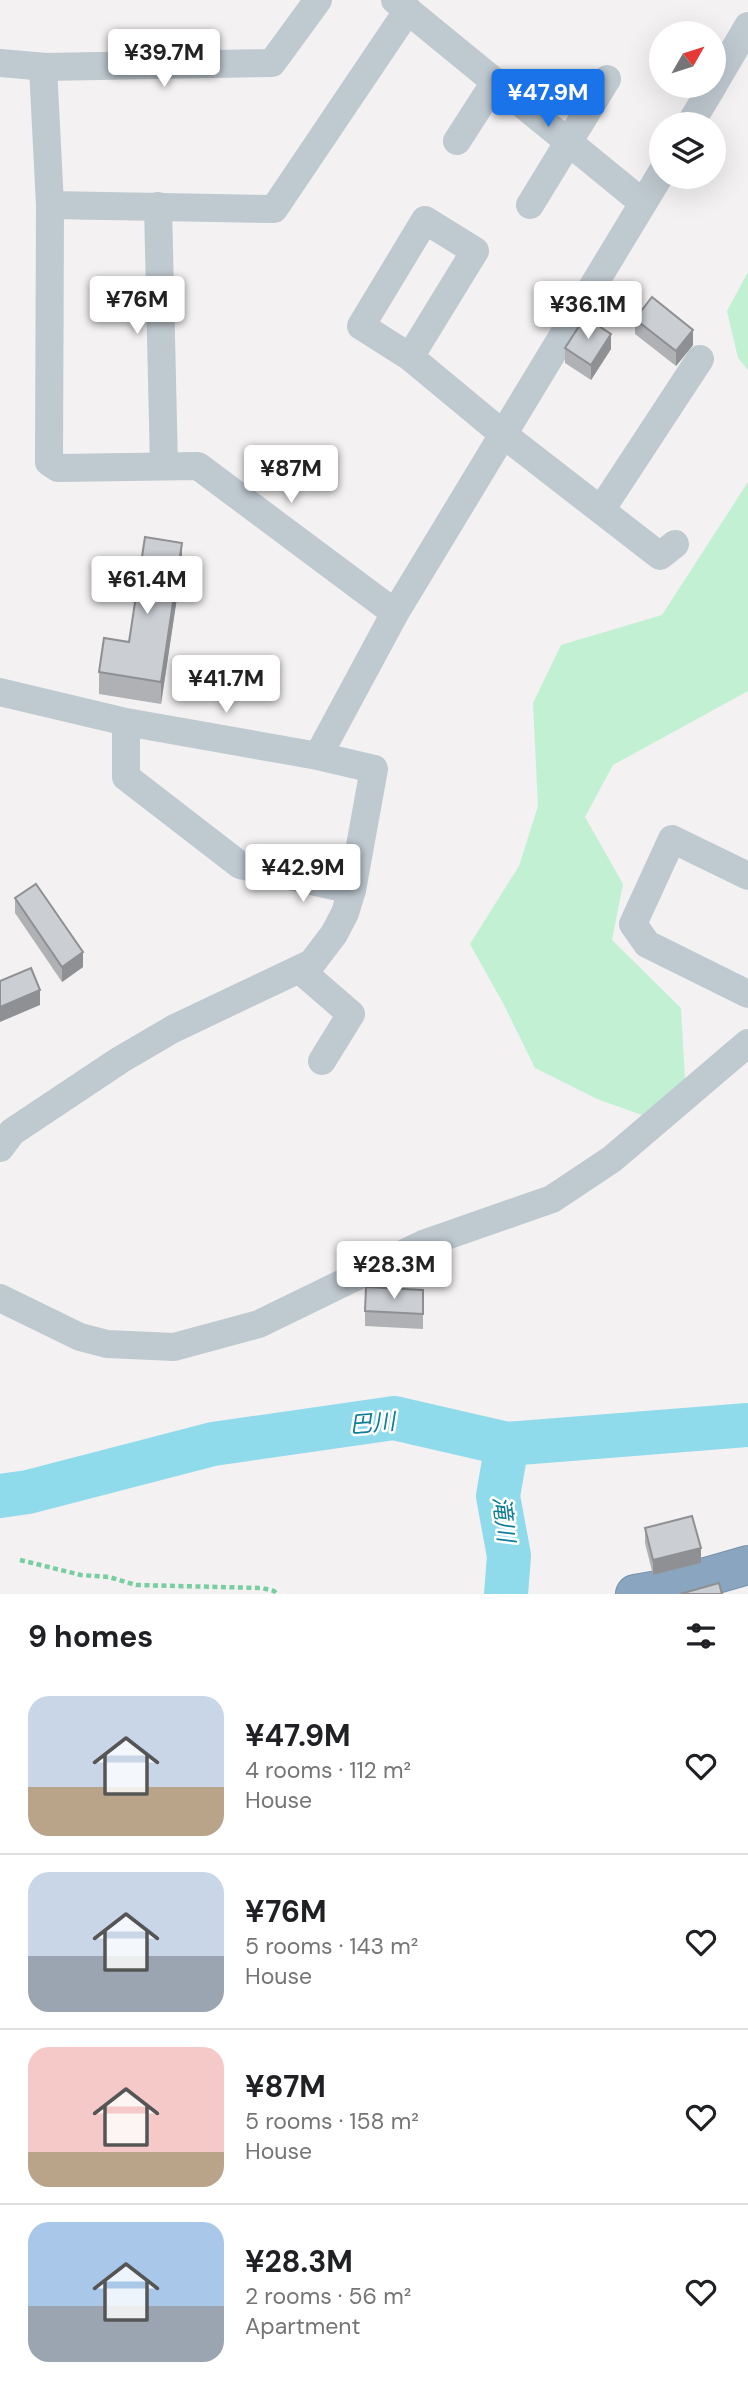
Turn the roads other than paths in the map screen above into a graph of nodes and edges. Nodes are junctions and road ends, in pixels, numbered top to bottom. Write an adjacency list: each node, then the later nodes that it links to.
1 (318, 0): 6 (street)
2 (401, 5): 8 (street); 15 (street)
3 (748, 26): 5 (street)
4 (0, 63): 6 (street)
5 (726, 63)
6 (46, 67): 13 (street)
7 (607, 79): 10 (street)
8 (495, 82): 9 (street); 10 (street)
9 (457, 141)
10 (569, 141): 12 (street); 14 (street)
11 (651, 189): 12 (street)
12 (643, 202): 18 (street)
13 (50, 205): 15 (street); 19 (street)
14 (530, 205)
15 (158, 206): 19 (street)
16 (410, 357): 16 (street); 18 (street)
17 (700, 359): 20 (street)
18 (504, 435): 20 (street); 22 (street)
19 (164, 466): 22 (street)
20 (601, 510): 21 (street)
21 (675, 544)
22 (396, 613): 25 (street)
23 (0, 692): 24 (street)
24 (126, 722): 25 (street); 27 (street)
25 (318, 756): 27 (street)
26 (748, 876): 29 (street)
27 (352, 890): 28 (street)
28 (300, 970): 31 (street); 32 (street)
29 (748, 994)
30 (748, 1043): 33 (street)
31 (322, 1061)
32 (0, 1148)
33 (0, 1298)
34 (748, 1565): 35 (highway)
35 (635, 1594)

